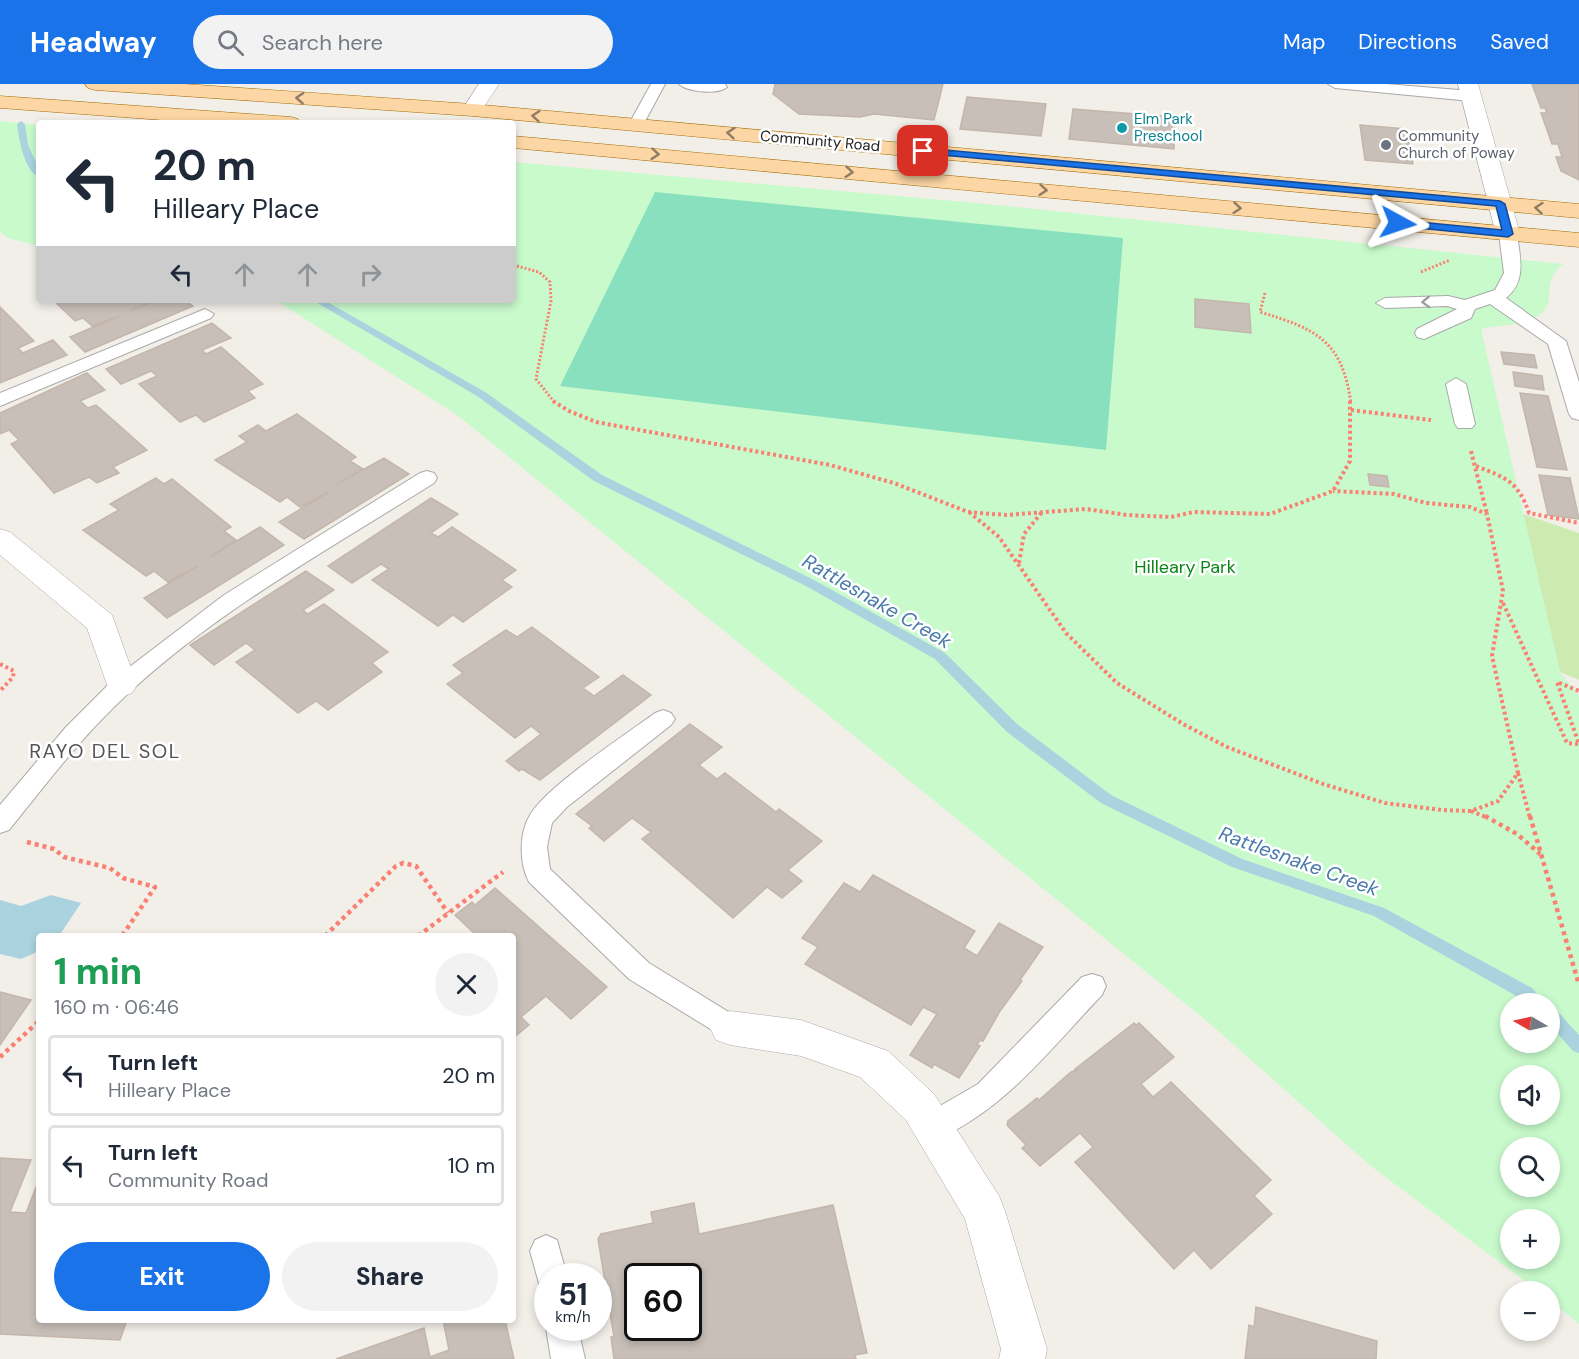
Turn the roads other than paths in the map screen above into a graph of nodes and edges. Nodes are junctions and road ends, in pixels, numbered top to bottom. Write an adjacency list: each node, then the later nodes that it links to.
1 (95, 84): 7 (main road, Community Road)
2 (489, 84): 12 (street)
3 (658, 84): 15 (lane)
4 (686, 84): 8 (lane)
5 (1335, 84): 10 (lane)
6 (61, 86): 9 (main road)
7 (188, 87): 11 (main road); 12 (main road, Community Road, one-way to 7)
8 (720, 87)
9 (0, 90)
10 (1469, 90): 18 (street)
11 (0, 102): 13 (main road)
12 (463, 117): 15 (main road, Community Road, one-way to 12)
13 (250, 120): 14 (main road)
14 (396, 120)
15 (637, 124): 16 (main road); 18 (main road, Community Road, one-way to 15)
16 (516, 131)
17 (516, 142): 20 (main road, Community Road, one-way to 20)
18 (1500, 204): 19 (main road, Community Road, one-way to 18); 20 (street)
19 (1579, 211)
20 (1508, 234): 21 (main road, Community Road); 22 (lane)
21 (1579, 240)
22 (1493, 298): 24 (lane); 27 (lane)
23 (1385, 303): 24 (lane, one-way to 23)
24 (1466, 306): 26 (lane)
25 (205, 314): 31 (lane)
26 (1425, 333)
27 (1557, 341): 28 (lane); 30 (lane)
28 (1579, 343)
29 (1456, 384): 33 (lane)
30 (1575, 388): 32 (lane)
31 (0, 400)
32 (1579, 414)
33 (1465, 424)
34 (427, 478): 36 (lane)
35 (0, 539): 36 (street)
36 (121, 685): 38 (lane)
37 (663, 719): 40 (lane)
38 (0, 823)
39 (1092, 986): 41 (lane)
40 (730, 1028): 41 (street)
41 (932, 1126): 44 (street)
42 (565, 1341): 43 (lane)
43 (568, 1359)
44 (1022, 1359)

